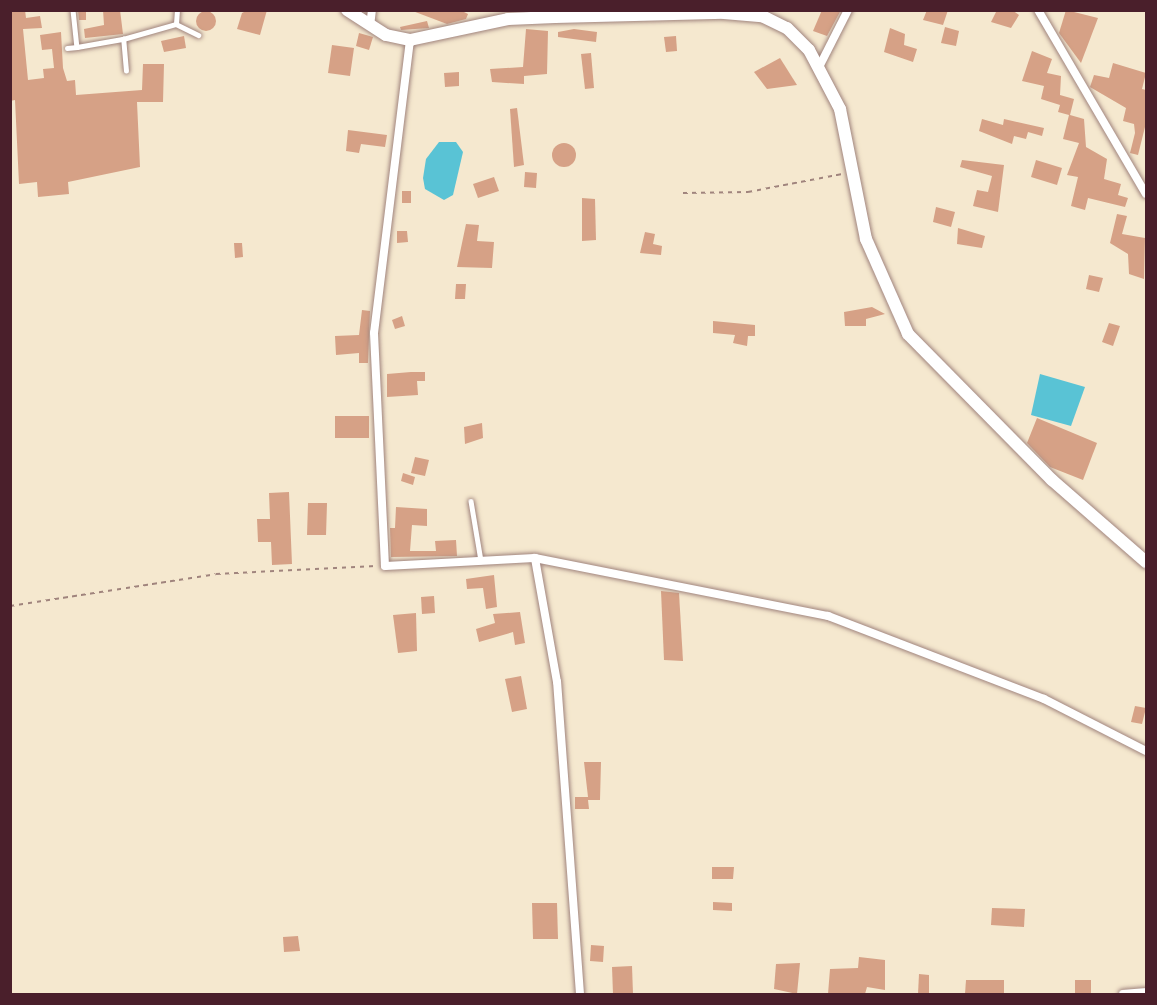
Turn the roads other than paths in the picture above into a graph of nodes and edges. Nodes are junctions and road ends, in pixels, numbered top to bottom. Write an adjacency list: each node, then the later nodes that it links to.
1 (73, 10): 12 (lane)
2 (177, 10): 7 (lane)
3 (347, 10): 8 (main road)
4 (372, 10): 8 (street)
5 (848, 10): 14 (street)
6 (1038, 10): 16 (street)
7 (176, 24): 9 (lane); 10 (lane)
8 (370, 26): 11 (main road)
9 (199, 35)
10 (123, 39): 12 (lane); 15 (lane)
11 (410, 40): 14 (main road); 20 (street)
12 (76, 47): 13 (lane)
13 (67, 48)
14 (819, 67): 19 (main road)
15 (126, 71)
16 (1146, 194)
17 (471, 501): 20 (lane)
18 (535, 558): 20 (street); 21 (street); 23 (street)
19 (1146, 562)
20 (482, 564)
21 (1146, 751)
22 (1146, 992): 24 (street)
23 (580, 994)
24 (1123, 994)

